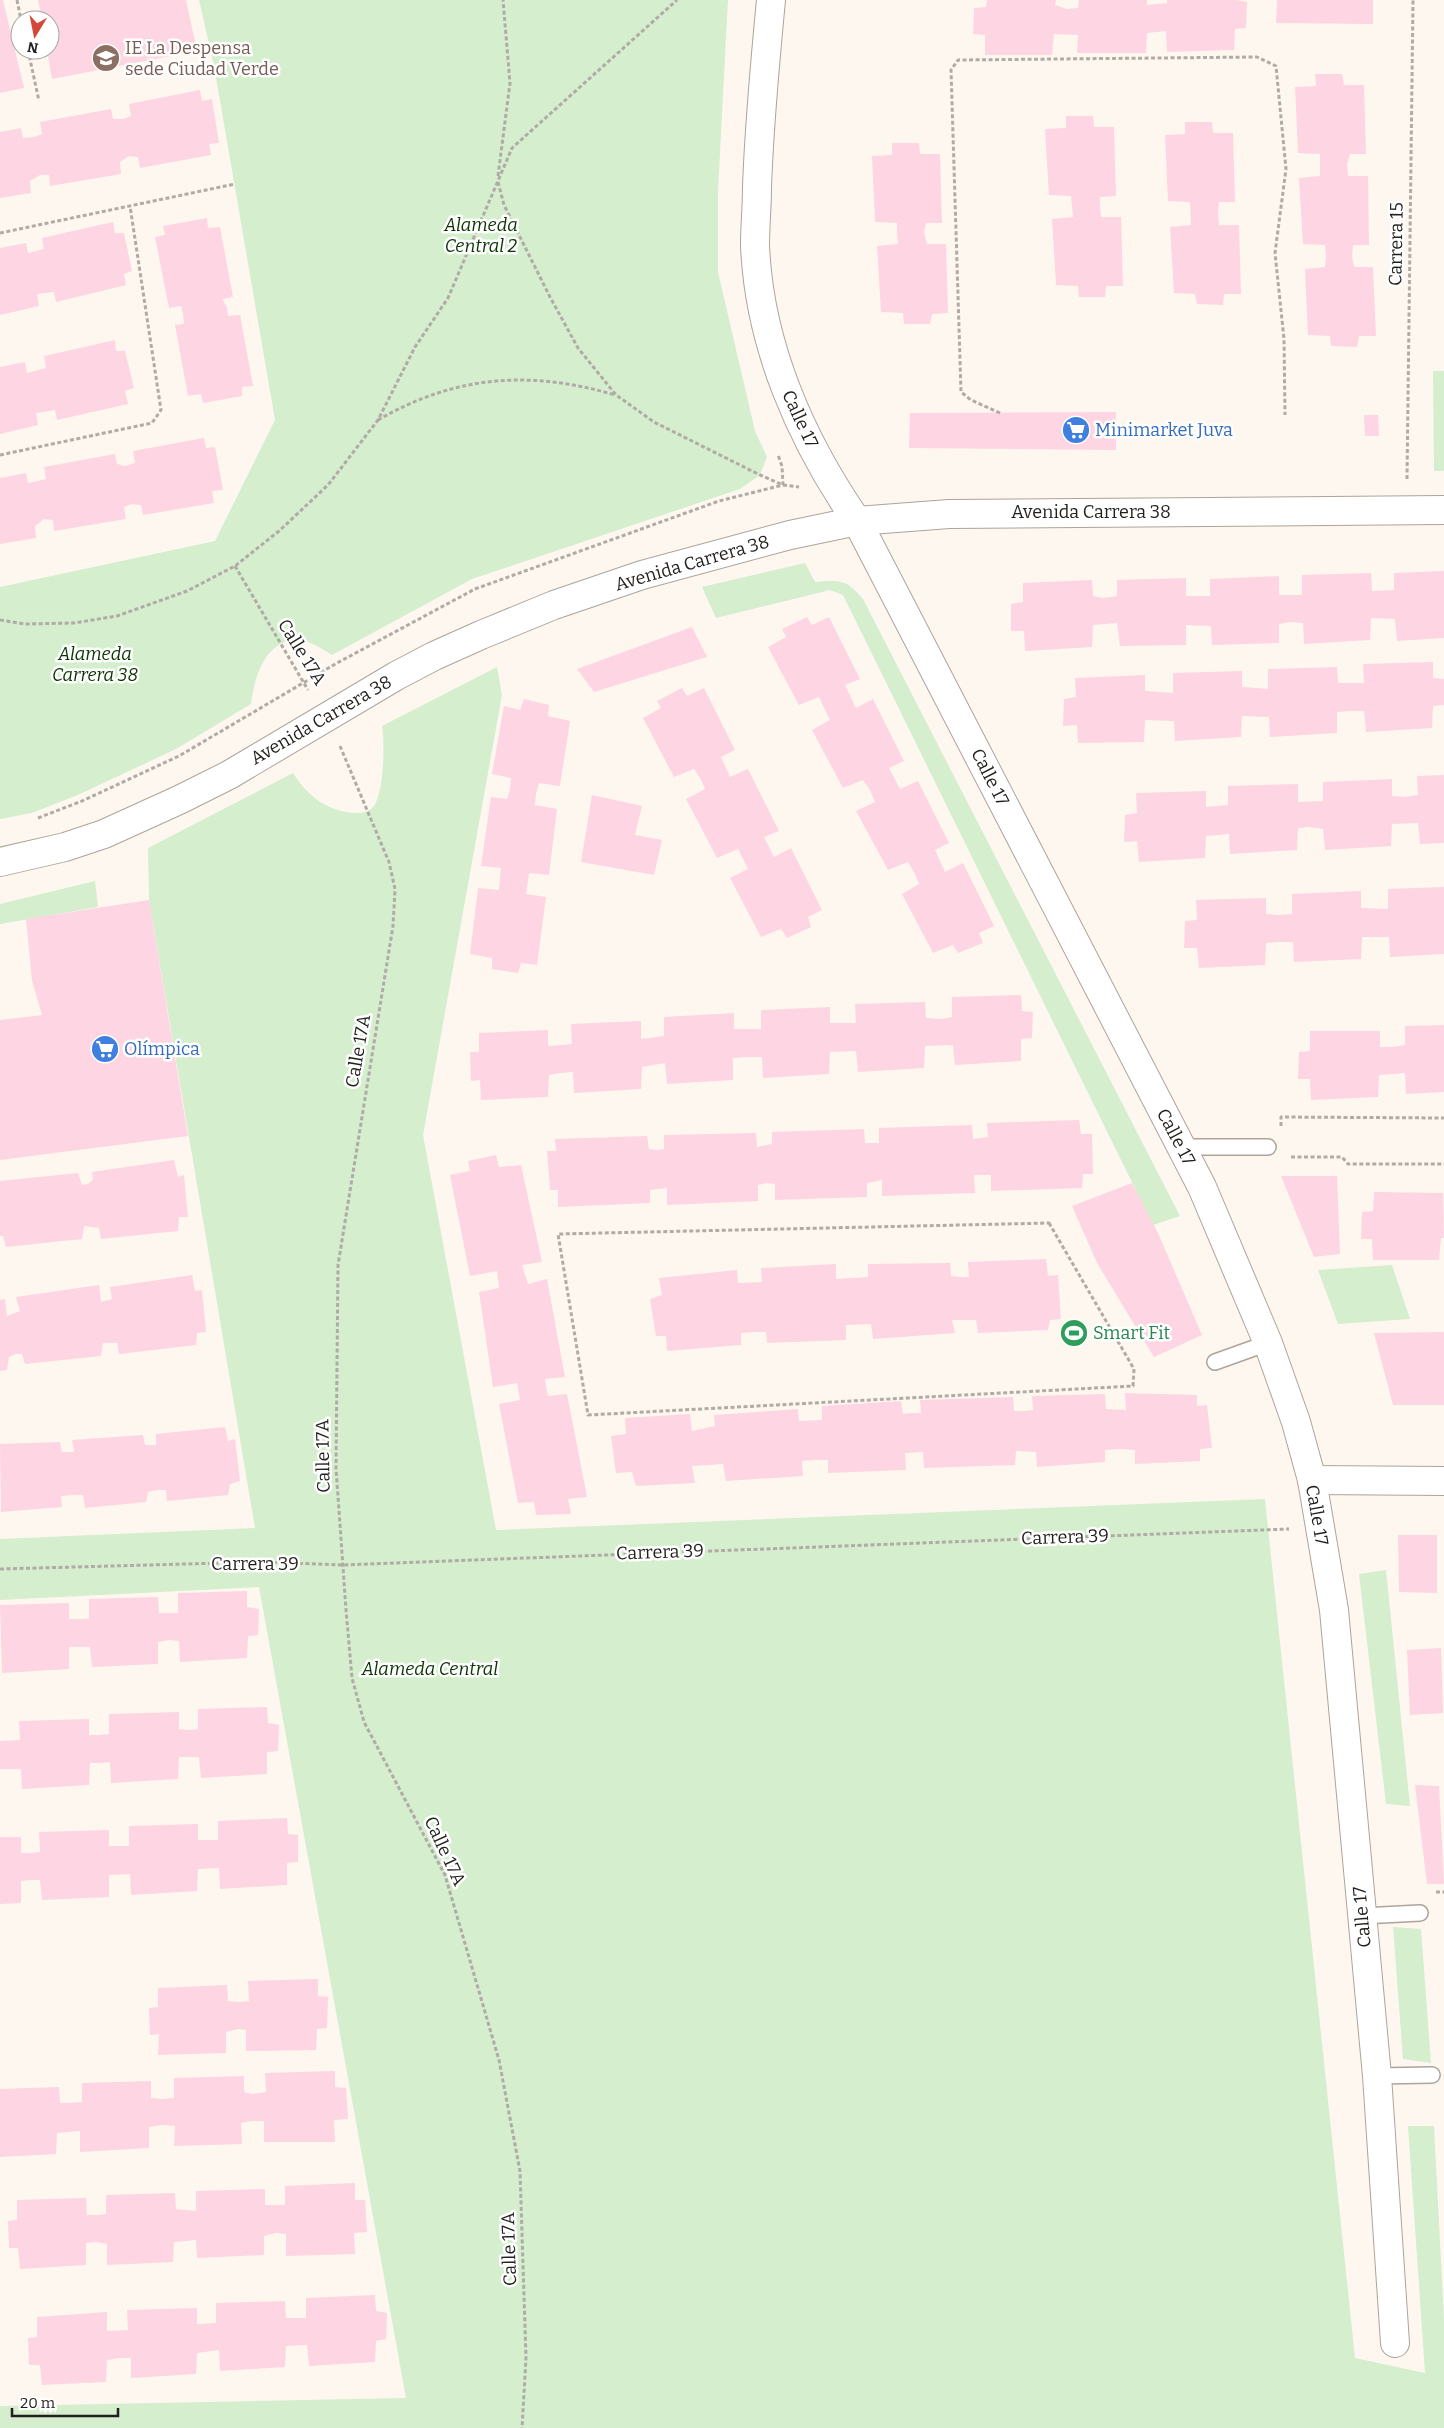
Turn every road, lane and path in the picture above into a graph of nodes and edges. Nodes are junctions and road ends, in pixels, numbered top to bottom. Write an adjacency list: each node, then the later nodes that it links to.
1 (503, 0): 7 (path)
2 (677, 0): 7 (path)
3 (771, 0): 16 (street, Calle 17)
4 (1413, 0): 17 (path, Carrera 15)
5 (30, 60): 6 (path)
6 (39, 101)
7 (497, 180): 11 (path); 14 (path)
8 (235, 184): 9 (path)
9 (130, 206): 10 (path); 15 (path)
10 (0, 233)
11 (616, 396): 14 (path); 16 (path)
12 (1000, 413): 13 (path)
13 (1285, 414)
14 (378, 420): 20 (path)
15 (0, 455)
16 (834, 487): 19 (street, Calle 17)
17 (1406, 489)
18 (1444, 510): 19 (street, Avenida Carrera 38)
19 (858, 521): 22 (street, Avenida Carrera 38); 27 (street, Calle 17)
20 (235, 566): 21 (path); 22 (path, Calle 17A)
21 (0, 620)
22 (327, 717): 23 (street, Avenida Carrera 38); 36 (path, Calle 17A)
23 (0, 862)
24 (1444, 1118): 25 (path)
25 (1281, 1127)
26 (1268, 1147): 27 (lane)
27 (1181, 1148): 30 (street, Calle 17)
28 (1287, 1157): 29 (path)
29 (1444, 1164)
30 (1268, 1343): 31 (lane); 33 (street, Calle 17)
31 (1216, 1362)
32 (1134, 1369): 32 (path)
33 (1312, 1480): 34 (street); 35 (street, Calle 17)
34 (1444, 1481)
35 (1320, 1528): 36 (path, Carrera 39); 39 (street, Calle 17)
36 (343, 1565): 37 (path, Carrera 39); 43 (path, Calle 17A)
37 (0, 1569)
38 (1420, 1914): 39 (lane)
39 (1362, 1916): 41 (street, Calle 17)
40 (1432, 2075): 41 (lane)
41 (1376, 2076): 42 (street, Calle 17)
42 (1395, 2343)
43 (522, 2428)

